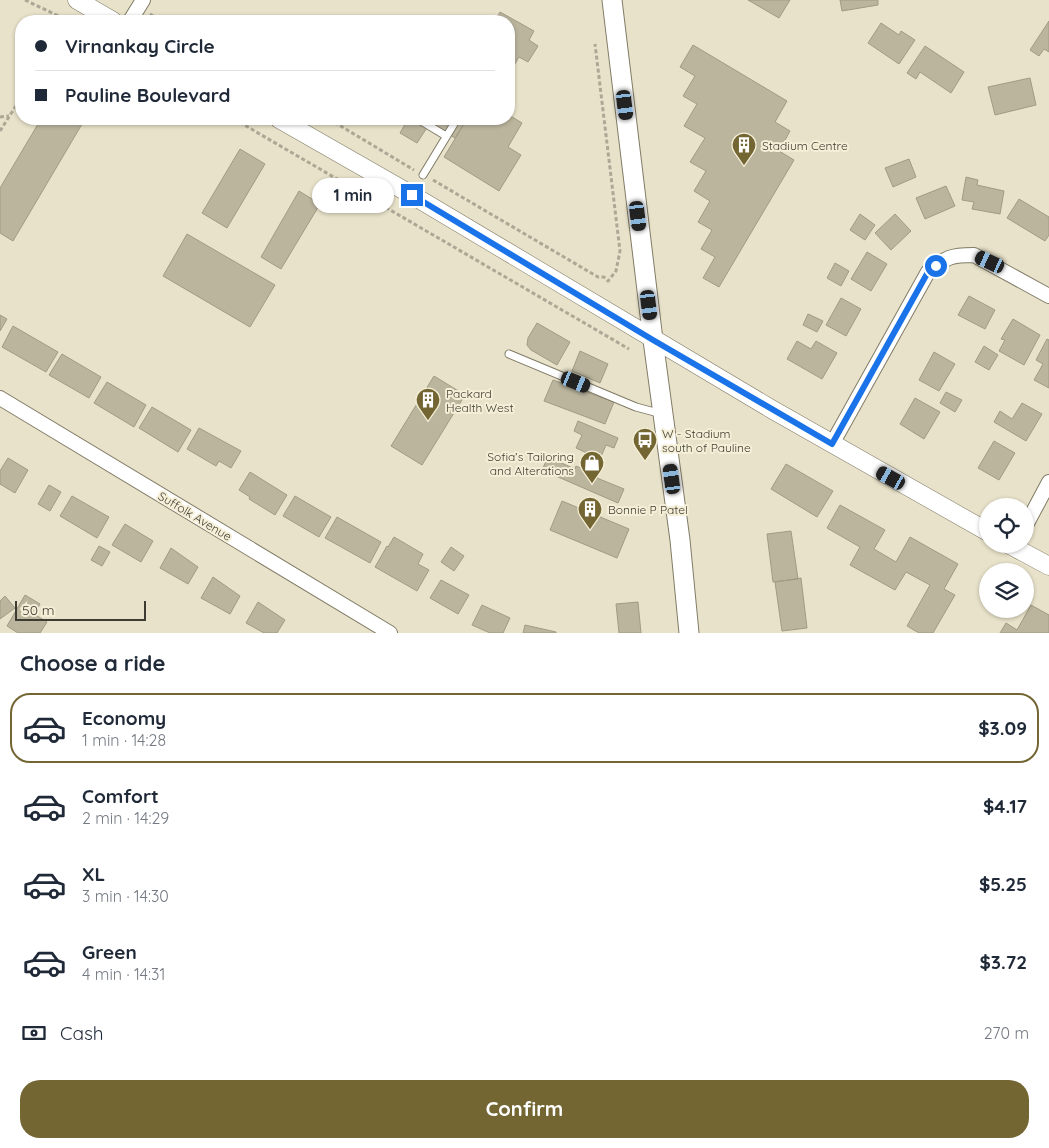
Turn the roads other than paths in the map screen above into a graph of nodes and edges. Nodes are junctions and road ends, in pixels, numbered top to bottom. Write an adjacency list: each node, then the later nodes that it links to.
1 (77, 0): 4 (street)
2 (142, 0): 5 (street)
3 (612, 0): 12 (main road)
4 (103, 15)
5 (133, 15)
6 (289, 125): 12 (street)
7 (428, 125): 9 (lane)
8 (453, 125): 9 (lane)
9 (446, 136): 10 (lane)
10 (423, 175)
11 (1049, 296): 16 (street)
12 (653, 340): 15 (main road); 16 (street)
13 (509, 354): 15 (lane)
14 (0, 398): 22 (street, Suffolk Avenue)
15 (664, 415): 23 (main road)
16 (832, 444): 19 (street)
17 (1049, 482): 18 (street)
18 (1034, 510)
19 (979, 527)
20 (1026, 553): 21 (street)
21 (1049, 566)
22 (390, 633)
23 (689, 633)

